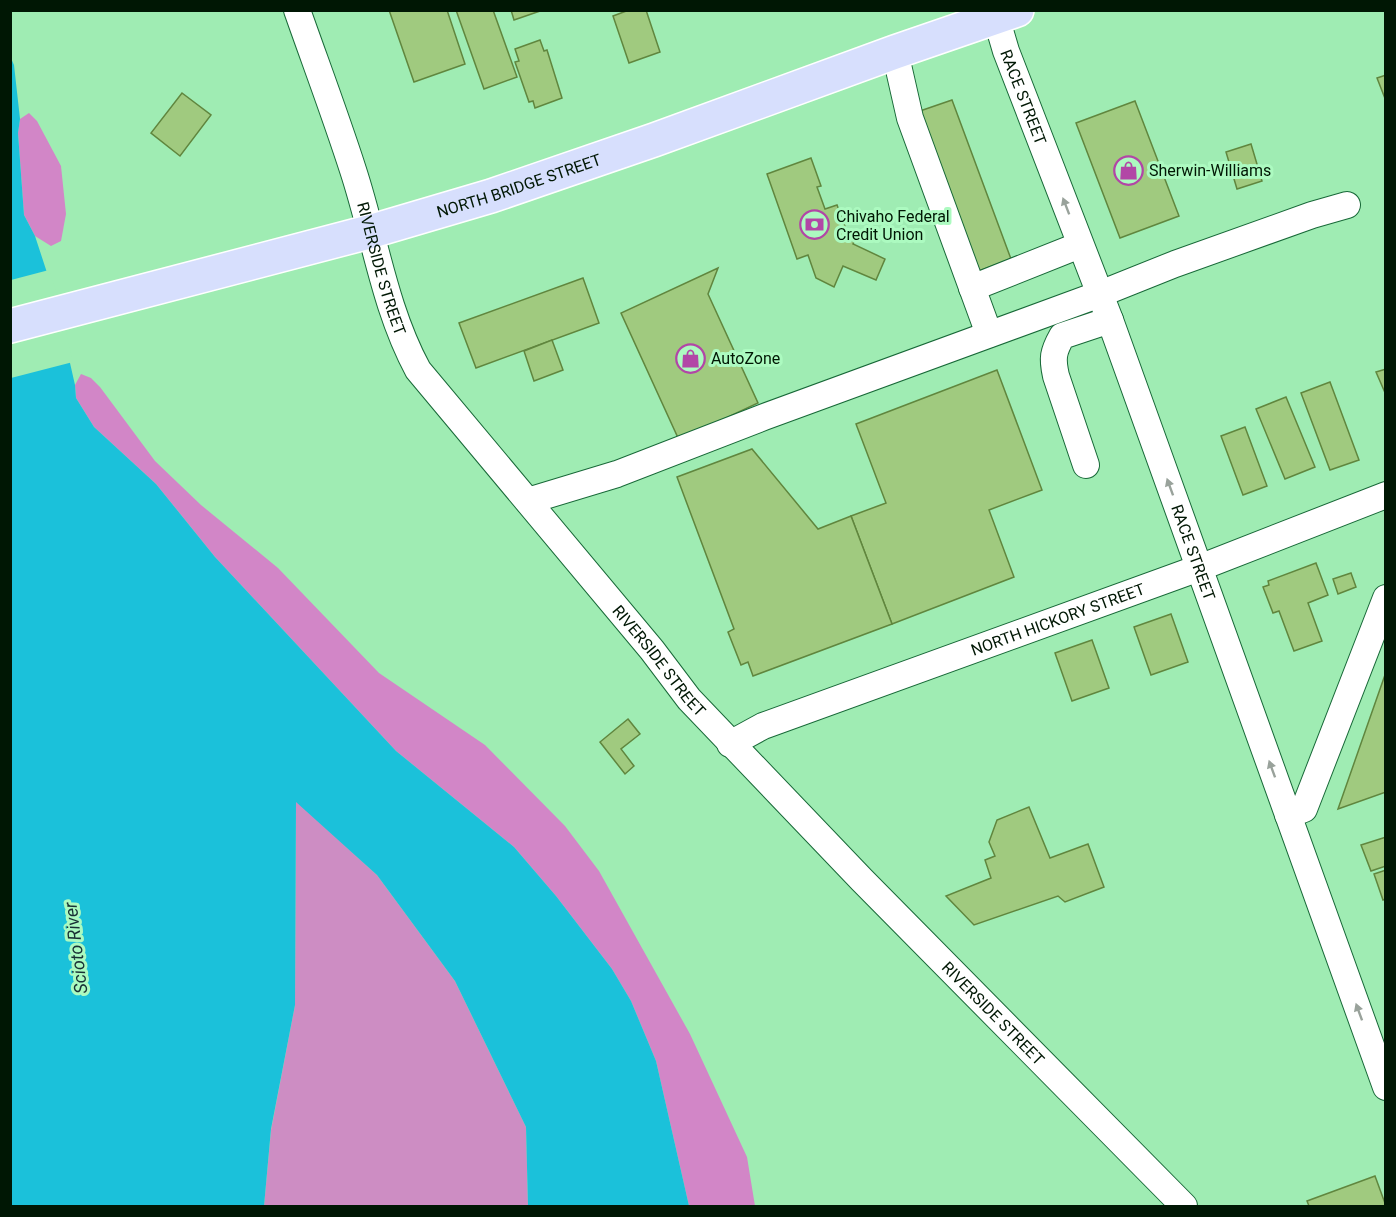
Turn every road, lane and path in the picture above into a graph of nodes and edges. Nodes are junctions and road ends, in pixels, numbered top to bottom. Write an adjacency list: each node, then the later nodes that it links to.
1 (297, 10): 5 (street, RIVERSIDE STREET)
2 (1002, 13): 3 (main road, NORTH BRIDGE STREET); 6 (street, RACE STREET, one-way to 2)
3 (895, 52): 5 (main road, NORTH BRIDGE STREET); 7 (street)
4 (1347, 205): 8 (street)
5 (369, 232): 10 (main road, NORTH BRIDGE STREET); 14 (street, RIVERSIDE STREET)
6 (1080, 245): 7 (street); 8 (street, RACE STREET)
7 (972, 288): 11 (street)
8 (1100, 294): 9 (street, RACE STREET); 11 (street)
9 (1110, 320): 12 (street); 15 (street, RACE STREET, one-way to 9)
10 (10, 326)
11 (989, 334): 14 (street)
12 (1086, 465)
13 (1386, 495): 15 (street, NORTH HICKORY STREET)
14 (528, 501): 17 (street, RIVERSIDE STREET)
15 (1199, 568): 17 (street, NORTH HICKORY STREET); 18 (street, RACE STREET, one-way to 15)
16 (1386, 598): 18 (street)
17 (730, 744): 21 (street, RIVERSIDE STREET)
18 (1288, 814): 19 (street, RACE STREET, one-way to 18)
19 (1379, 1050): 20 (street, RACE STREET)
20 (1386, 1087)
21 (1184, 1206)

